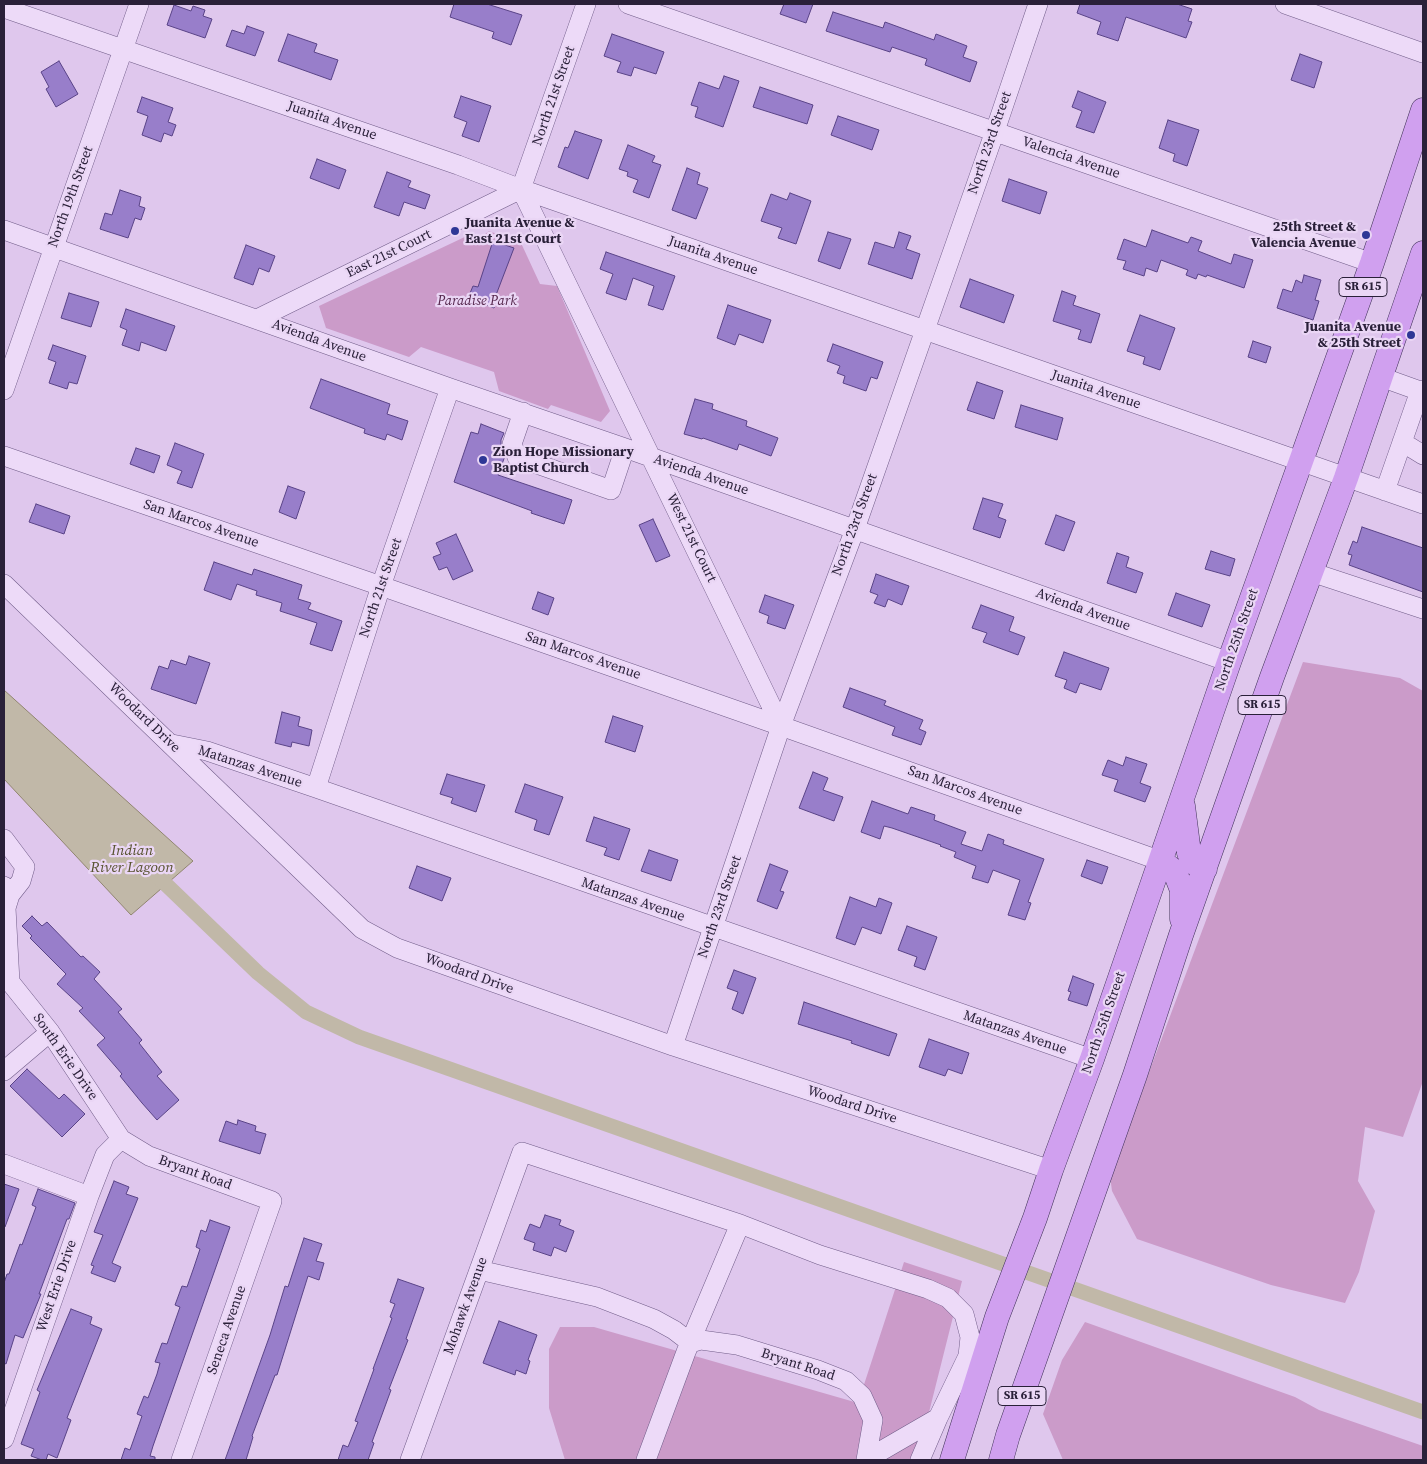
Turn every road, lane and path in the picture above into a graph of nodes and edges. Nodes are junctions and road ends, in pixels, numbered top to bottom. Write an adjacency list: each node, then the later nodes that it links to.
1 (139, 4): 7 (street, North 19th Street)
2 (586, 4): 11 (street, North 21st Street)
3 (628, 4): 10 (street, Valencia Avenue)
4 (1038, 4): 10 (street, North 23rd Street)
5 (1285, 4): 8 (street)
6 (4, 8): 7 (street, Juanita Avenue)
7 (124, 49): 11 (street, Juanita Avenue); 13 (street, North 19th Street)
8 (1423, 53)
9 (1423, 110): 15 (main road, North 25th Street / SR 615)
10 (995, 131): 15 (street, Valencia Avenue); 17 (street, North 23rd Street)
11 (521, 189): 16 (street, East 21st Court); 17 (street, Juanita Avenue); 27 (street, West 21st Court)
12 (4, 230): 13 (street, Avienda Avenue)
13 (53, 248): 16 (street, Avienda Avenue); 20 (street, North 19th Street)
14 (1423, 253): 18 (main road, SR 615)
15 (1372, 263): 28 (main road, North 25th Street / SR 615)
16 (258, 319): 19 (street, Avienda Avenue)
17 (925, 330): 28 (street, Juanita Avenue); 32 (street, North 23rd Street)
18 (1381, 377): 21 (street); 29 (main road, SR 615)
19 (450, 388): 22 (street, Avienda Avenue); 35 (street, North 21st Street)
20 (4, 390)
21 (1422, 390): 23 (street)
22 (523, 412): 24 (street, Avienda Avenue); 24 (street)
23 (1402, 442): 25 (street); 30 (street)
24 (625, 448): 27 (street, Avienda Avenue)
25 (1423, 455)
26 (4, 456): 35 (street, San Marcos Avenue)
27 (651, 457): 32 (street, Avienda Avenue); 38 (street, West 21st Court)
28 (1300, 462): 29 (street, Juanita Avenue); 37 (main road, North 25th Street / SR 615)
29 (1346, 478): 30 (street, Juanita Avenue); 33 (main road, SR 615)
30 (1385, 491): 31 (street, Juanita Avenue)
31 (1423, 504)
32 (854, 528): 37 (street, Avienda Avenue); 38 (street, North 23rd Street)
33 (1311, 572): 36 (street); 44 (main road, SR 615)
34 (4, 584): 39 (street, Woodard Drive)
35 (381, 586): 38 (street, San Marcos Avenue); 40 (street, North 21st Street)
36 (1423, 609)
37 (1229, 662): 41 (main road, North 25th Street / SR 615)
38 (781, 726): 43 (street, San Marcos Avenue); 46 (street, North 23rd Street)
39 (172, 744): 40 (street, Matanzas Avenue); 50 (street, Woodard Drive)
40 (316, 788): 46 (street, Matanzas Avenue)
41 (1182, 800): 43 (main road, North 25th Street / SR 615); 44 (main road)
42 (4, 839): 45 (street)
43 (1161, 861): 47 (main road); 51 (main road, North 25th Street / SR 615)
44 (1204, 869): 47 (main road, SR 615)
45 (6, 898): 48 (street)
46 (714, 928): 50 (street, North 23rd Street); 51 (street, Matanzas Avenue)
47 (1181, 934): 69 (main road, SR 615)
48 (7, 981): 49 (street, South Erie Drive)
49 (50, 1032): 52 (street); 53 (street, South Erie Drive)
50 (673, 1046): 55 (street, Woodard Drive)
51 (1092, 1059): 55 (main road, North 25th Street / SR 615)
52 (4, 1071)
53 (121, 1139): 56 (street, West Erie Drive); 57 (street, Bryant Road)
54 (4, 1164): 56 (street)
55 (1051, 1170): 68 (main road, SR 615)
56 (89, 1196): 62 (street, West Erie Drive)
57 (272, 1201): 64 (street, Seneca Avenue)
58 (740, 1224): 59 (street, Mohawk Avenue); 60 (street); 61 (street)
59 (479, 1270): 60 (street); 65 (street, Mohawk Avenue)
60 (691, 1342): 63 (street, Bryant Road); 66 (street)
61 (938, 1418): 63 (street); 67 (street)
62 (4, 1439)
63 (866, 1458)
64 (181, 1460)
65 (410, 1460)
66 (646, 1460)
67 (920, 1460)
68 (952, 1460)
69 (1001, 1460)

